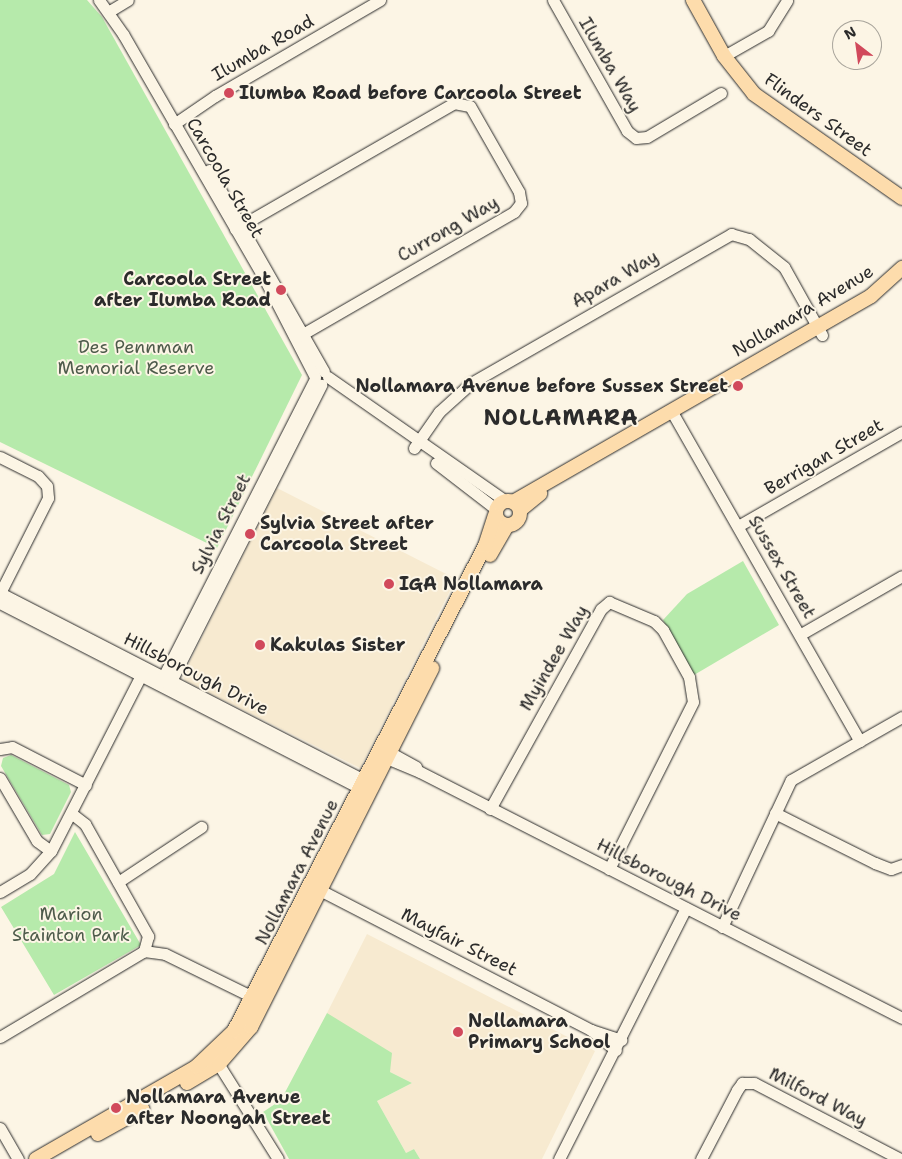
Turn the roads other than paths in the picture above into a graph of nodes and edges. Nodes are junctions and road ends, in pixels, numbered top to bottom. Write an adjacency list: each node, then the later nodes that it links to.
1 (99, 0): 8 (street, Carcoola Street)
2 (128, 0): 8 (street)
3 (380, 0): 11 (street, Ilumba Road)
4 (552, 0): 10 (street, Ilumba Way)
5 (693, 0): 9 (main road, Flinders Street)
6 (700, 0): 9 (main road, Flinders Street)
7 (787, 0): 9 (street)
8 (110, 7): 11 (street, Carcoola Street)
9 (727, 55): 12 (main road, Flinders Street); 13 (main road, Flinders Street)
10 (721, 92)
11 (175, 119): 14 (street, Carcoola Street)
12 (902, 188)
13 (902, 198)
14 (238, 227): 18 (street, Carcoola Street); 18 (street, Currong Way)
15 (902, 268): 17 (main road, Nollamara Avenue)
16 (902, 282): 17 (main road, Nollamara Avenue)
17 (820, 330): 20 (main road, Nollamara Avenue); 22 (street, Apara Way)
18 (299, 336): 19 (street, Carcoola Street)
19 (321, 379): 22 (street, Carcoola Street); 33 (street, Sylvia Street)
20 (674, 415): 24 (main road, Nollamara Avenue); 26 (street, Sussex Street)
21 (902, 432): 26 (street, Berrigan Street)
22 (416, 445): 24 (street, Carcoola Street)
23 (0, 457): 29 (street)
24 (506, 507): 25 (main road); 25 (main road, Nollamara Avenue); 28 (main road, Nollamara Avenue)
25 (508, 526): 28 (main road, Nollamara Avenue)
26 (738, 526): 31 (street, Sussex Street)
27 (902, 576): 31 (street)
28 (466, 591): 37 (main road, Nollamara Avenue)
29 (0, 593): 32 (street, Hillsborough Drive)
30 (0, 603): 32 (street, Hillsborough Drive)
31 (801, 634): 35 (street, Sussex Street)
32 (142, 671): 33 (street, Hillsborough Drive); 39 (street)
33 (165, 683): 40 (street, Hillsborough Drive)
34 (902, 717): 35 (street)
35 (860, 741): 43 (street)
36 (0, 749): 39 (street)
37 (385, 754): 40 (main road, Nollamara Avenue); 41 (street, Hillsborough Drive)
38 (0, 778): 45 (street)
39 (86, 785): 42 (street)
40 (368, 787): 49 (main road, Nollamara Avenue)
41 (490, 809): 47 (street, Hillsborough Drive); 47 (street, Myindee Way)
42 (71, 813): 45 (street); 48 (street)
43 (775, 813): 46 (street); 52 (street)
44 (201, 827): 48 (street)
45 (51, 852): 50 (street)
46 (902, 865)
47 (609, 869): 51 (street, Hillsborough Drive)
48 (118, 882): 53 (street)
49 (316, 888): 54 (main road, Nollamara Avenue); 57 (street, Mayfair Street)
50 (0, 892)
51 (686, 908): 52 (street, Hillsborough Drive); 57 (street)
52 (722, 926): 55 (street, Hillsborough Drive)
53 (144, 951): 54 (street); 56 (street)
54 (258, 1000): 58 (main road, Nollamara Avenue)
55 (902, 1018)
56 (0, 1037)
57 (618, 1045): 64 (street)
58 (216, 1059): 61 (main road, Nollamara Avenue); 62 (main road, Nollamara Avenue); 63 (street)
59 (0, 1128): 60 (street)
60 (18, 1159)
61 (36, 1159)
62 (53, 1159)
63 (278, 1159)
64 (559, 1159)
65 (701, 1159): 66 (street, Milford Way)
66 (900, 1159)

